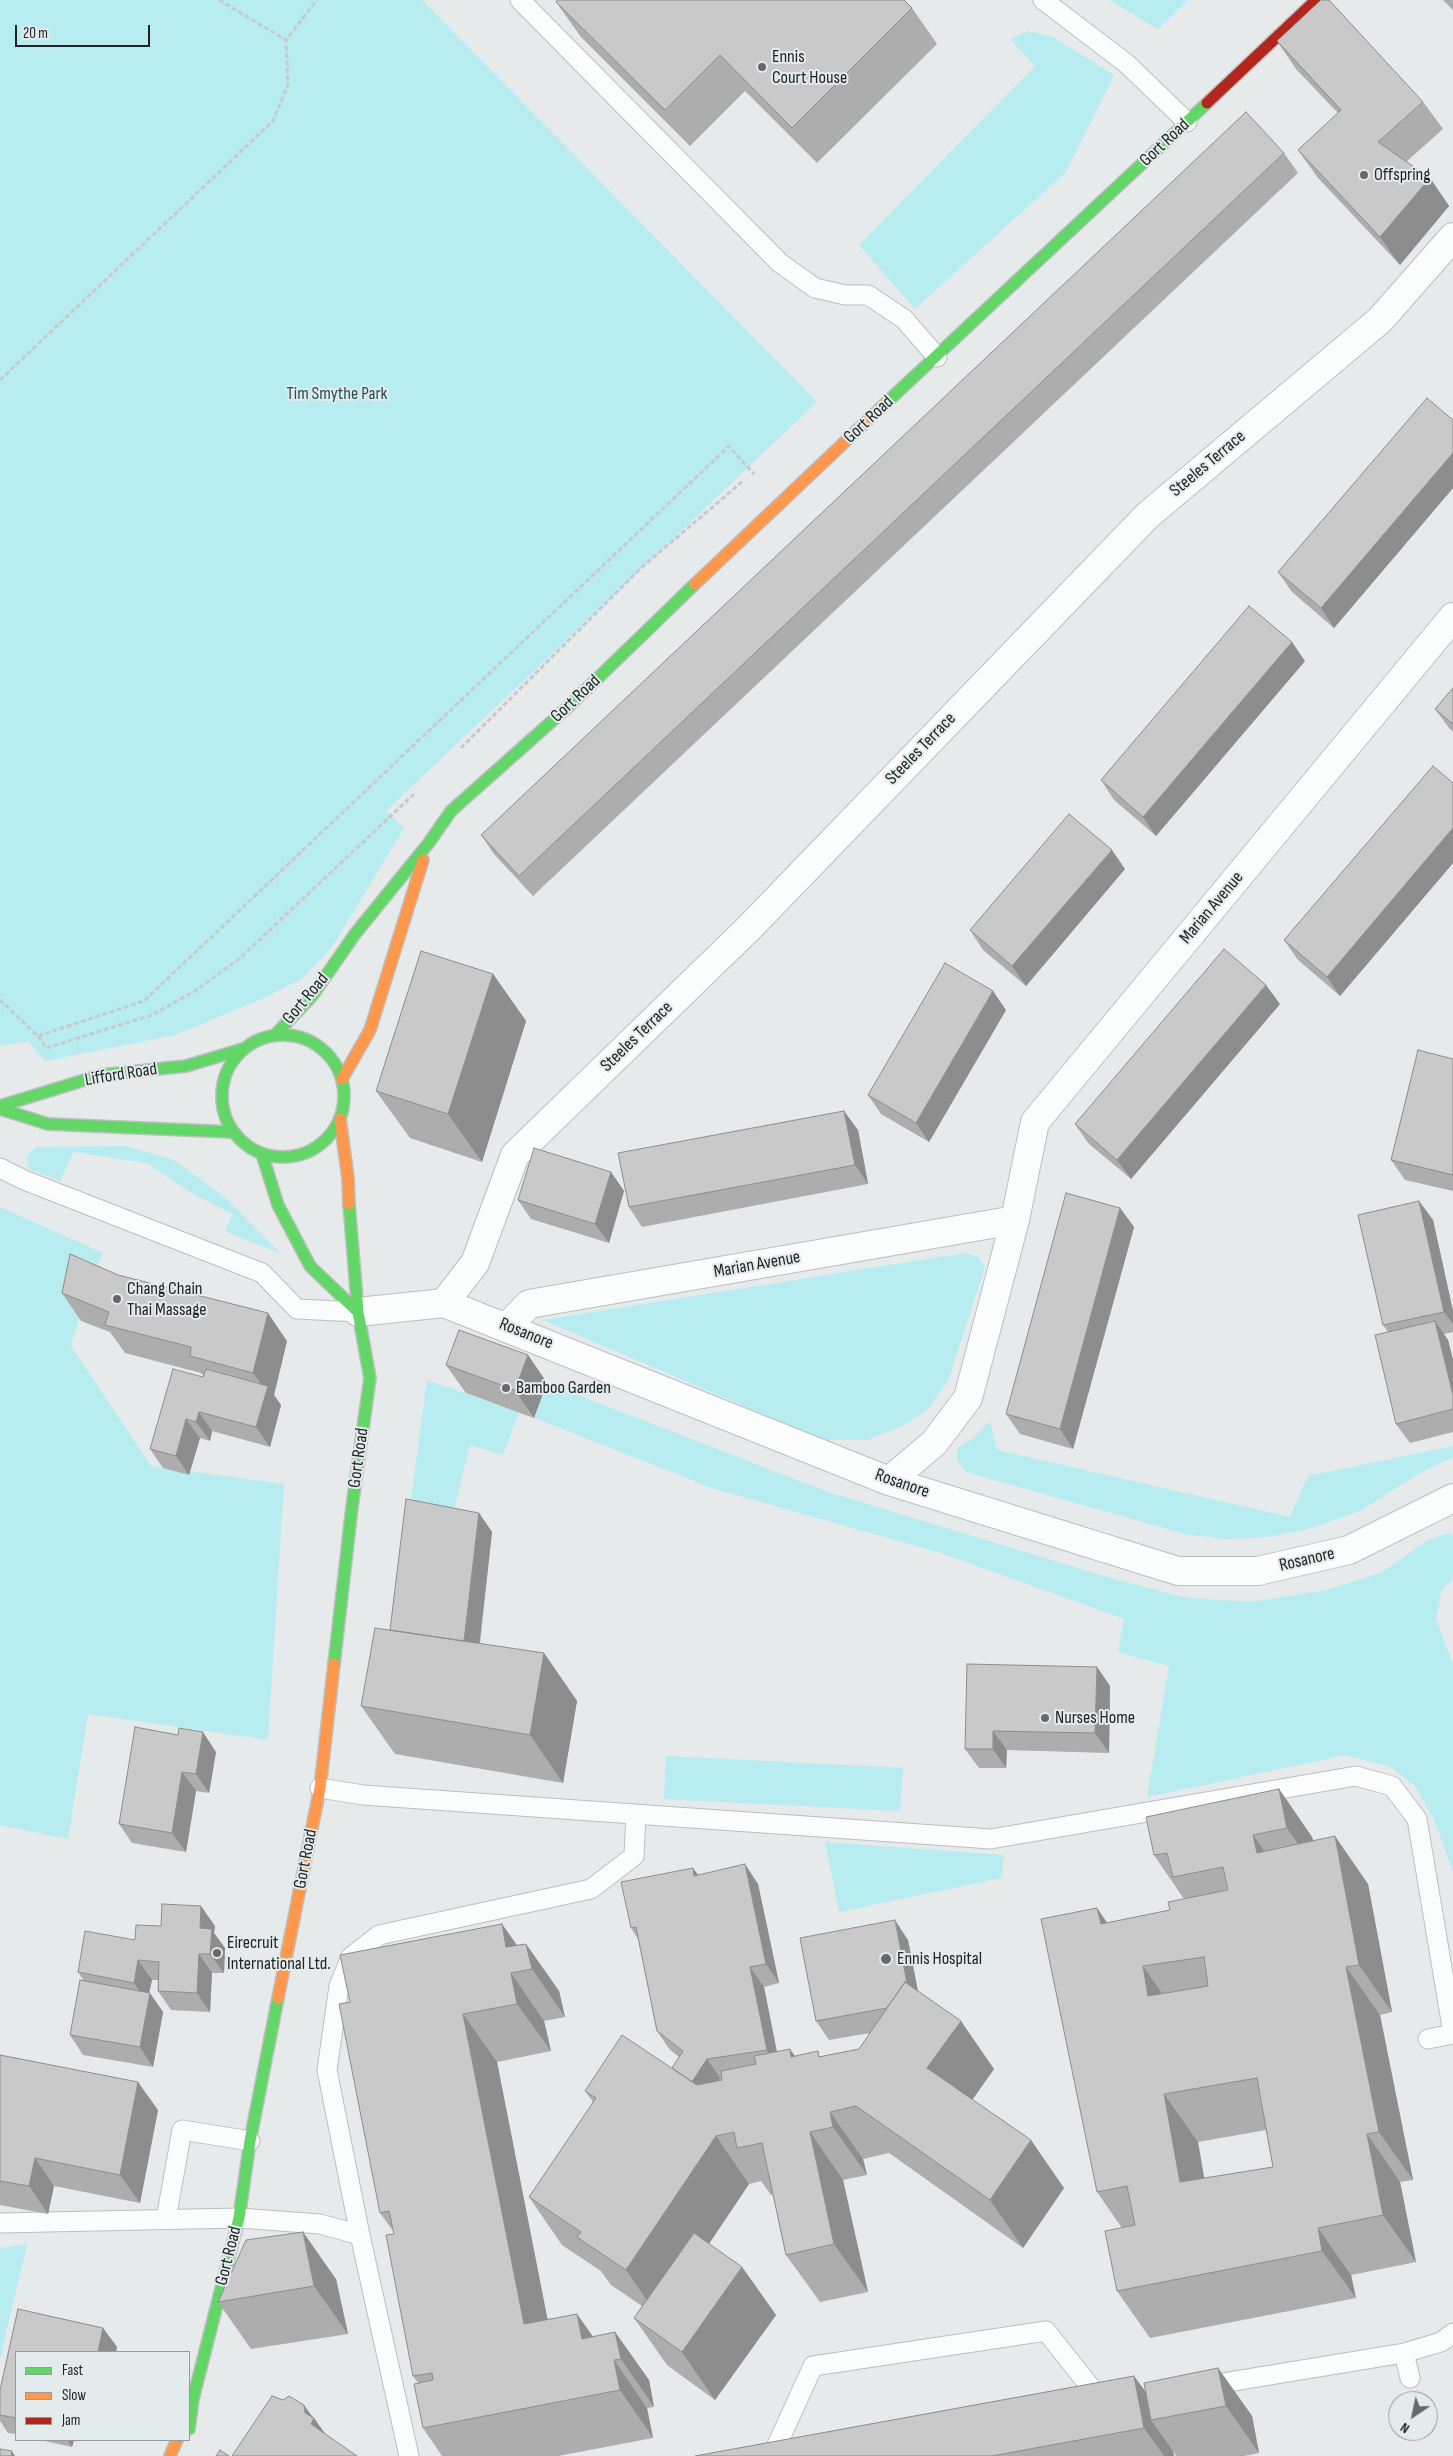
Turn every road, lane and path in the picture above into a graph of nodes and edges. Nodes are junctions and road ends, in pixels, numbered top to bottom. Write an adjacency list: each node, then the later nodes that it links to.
1 (219, 0): 6 (path)
2 (317, 0): 6 (path)
3 (520, 0): 9 (lane)
4 (1043, 0): 7 (lane)
5 (1316, 0): 7 (main road, Gort Road)
6 (286, 40): 10 (path)
7 (1187, 122): 9 (main road, Gort Road)
8 (1453, 237): 28 (street, Steeles Terrace)
9 (937, 357): 12 (main road, Gort Road)
10 (0, 380)
11 (753, 473): 12 (path); 14 (path); 19 (path)
12 (780, 503): 16 (main road, Gort Road)
13 (1453, 617): 27 (street, Marian Avenue)
14 (458, 751)
15 (416, 792): 19 (path)
16 (428, 844): 18 (main road, Gort Road); 21 (main road, Gort Road)
17 (0, 1000): 19 (path)
18 (276, 1034): 20 (main road); 21 (main road)
19 (38, 1036)
20 (243, 1049): 22 (main road, Lifford Road); 24 (main road)
21 (342, 1079): 23 (main road)
22 (0, 1108): 24 (main road, Lifford Road)
23 (340, 1119): 25 (main road); 29 (main road, Gort Road)
24 (232, 1132): 25 (main road)
25 (262, 1154): 29 (main road)
26 (0, 1168): 29 (lane)
27 (1015, 1220): 30 (street, Marian Avenue); 31 (street, Marian Avenue)
28 (444, 1303): 29 (street, Rosanore); 30 (street, Rosanore)
29 (358, 1312): 33 (main road, Gort Road)
30 (508, 1326): 31 (street, Rosanore)
31 (889, 1480): 32 (street, Rosanore)
32 (1453, 1498)
33 (320, 1788): 34 (lane); 37 (main road, Gort Road)
34 (636, 1814): 35 (lane); 41 (lane)
35 (1453, 2033): 36 (lane)
36 (1428, 2039)
37 (250, 2140): 38 (main road, Gort Road); 39 (lane)
38 (239, 2218): 39 (lane); 41 (lane); 47 (main road, Gort Road)
39 (166, 2219): 40 (lane)
40 (0, 2223)
41 (360, 2235): 51 (lane)
42 (1453, 2333): 43 (lane)
43 (1404, 2353): 44 (lane); 45 (lane)
44 (1410, 2378)
45 (1189, 2388)
46 (1121, 2400): 52 (lane)
47 (191, 2404): 48 (main road, Gort Road)
48 (190, 2416)
49 (177, 2441): 50 (main road)
50 (170, 2456)
51 (409, 2456)
52 (772, 2456)

